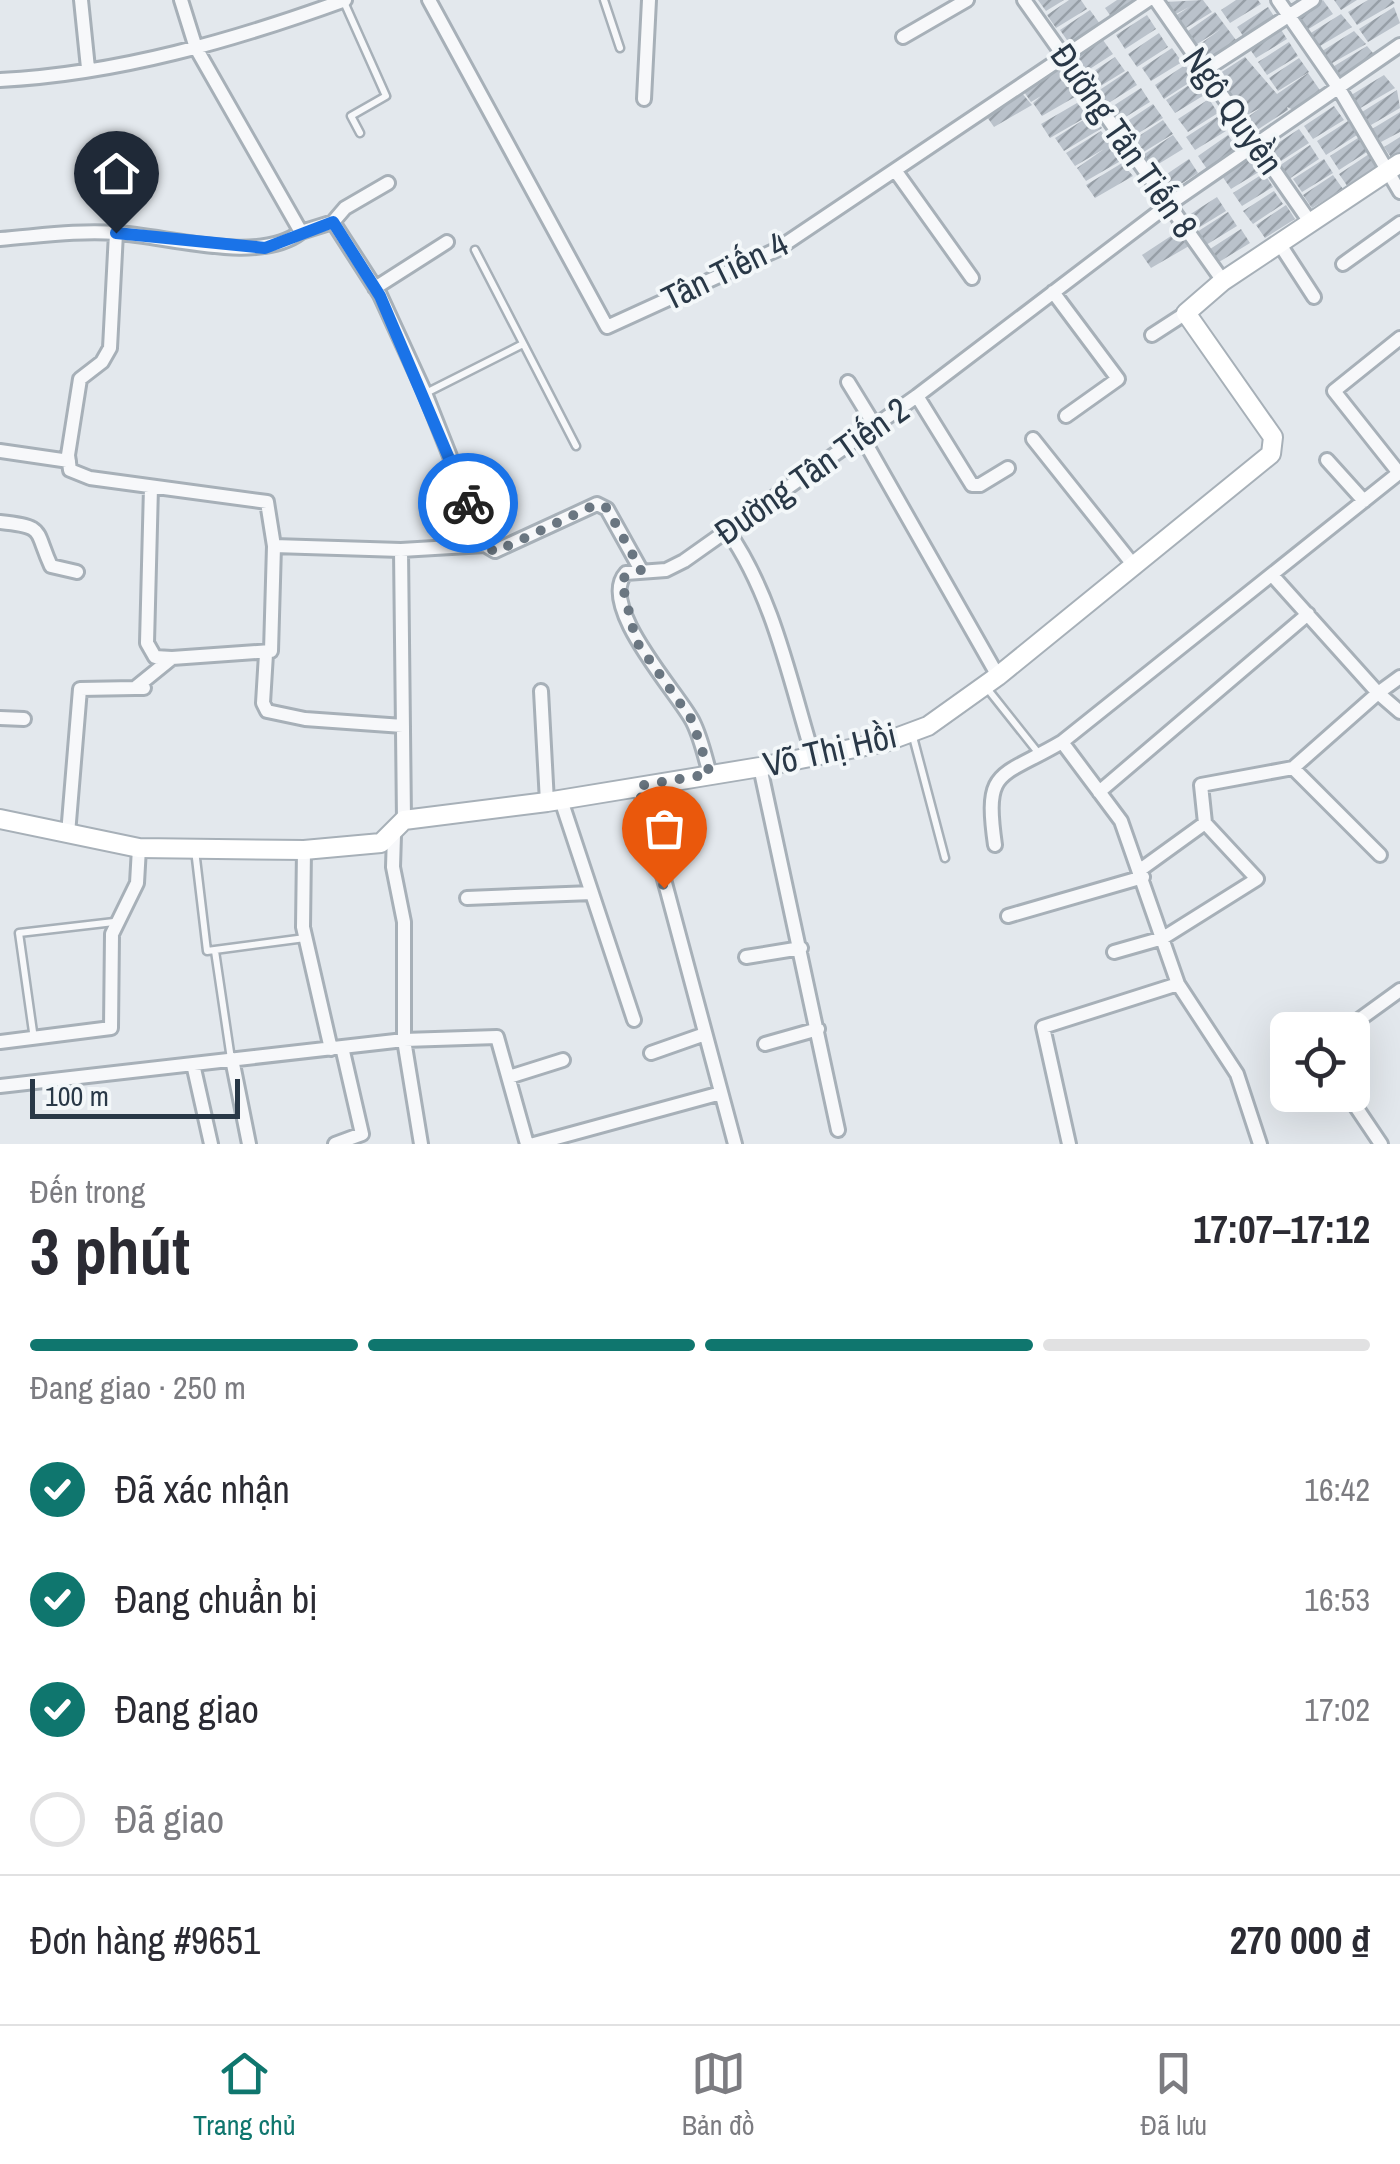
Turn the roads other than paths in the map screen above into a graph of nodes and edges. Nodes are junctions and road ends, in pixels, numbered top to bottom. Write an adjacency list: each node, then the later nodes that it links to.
1 (81, 0): 19 (street)
2 (181, 0): 16 (street)
3 (344, 0): 16 (street); 24 (lane)
4 (429, 0): 27 (street, Tân Tiến 4)
5 (604, 0): 17 (lane)
6 (649, 0): 23 (street)
7 (967, 0): 14 (street)
8 (1024, 0): 18 (street, Đường Tân Tiến 8)
9 (1148, 0): 18 (street, Tân Tiến 4)
10 (1156, 0): 20 (street, Ngô Quyền)
11 (1278, 0): 13 (street)
12 (1314, 0): 13 (street)
13 (1289, 16): 20 (street); 22 (street)
14 (903, 37)
15 (1400, 45): 22 (street, Đường Tân Tiến 2)
16 (196, 48): 19 (street); 34 (street)
17 (620, 48)
18 (1064, 55): 27 (street, Tân Tiến 4); 30 (street, Đường Tân Tiến 8)
19 (88, 68): 21 (street)
20 (1205, 70): 25 (street, Ngô Quyền)
21 (0, 80)
22 (1338, 88): 25 (street, Đường Tân Tiến 2); 26 (street)
23 (644, 98)
24 (360, 133)
25 (1256, 144): 30 (street, Đường Tân Tiến 2); 32 (street, Ngô Quyền)
26 (1393, 168): 29 (street); 32 (street)
27 (897, 172): 41 (street)
28 (388, 183): 31 (street)
29 (1400, 192)
30 (1168, 205): 42 (street, Đường Tân Tiến 8); 44 (street, Đường Tân Tiến 2)
31 (333, 222): 34 (street); 43 (street)
32 (1310, 222): 38 (street)
33 (1400, 223): 40 (street)
34 (301, 232): 35 (street)
35 (116, 233): 36 (street); 60 (street)
36 (0, 240)
37 (447, 242): 43 (street)
38 (1278, 244): 42 (street); 45 (street)
39 (475, 250): 49 (lane)
40 (1343, 264)
41 (972, 278)
42 (1223, 281): 46 (street)
43 (375, 288): 51 (street)
44 (1052, 292): 52 (street, Đường Tân Tiến 2); 53 (street)
45 (1314, 297)
46 (1186, 313): 47 (street); 70 (street, Võ Thị Hồi)
47 (1152, 335)
48 (1400, 338): 62 (street)
49 (521, 345): 51 (lane); 57 (lane)
50 (848, 382): 54 (street)
51 (425, 393): 67 (street)
52 (917, 396): 54 (street, Đường Tân Tiến 2); 61 (street)
53 (1066, 416)
54 (875, 426): 55 (street, Đường Tân Tiến 2)
55 (862, 436): 66 (street, Đường Tân Tiến 2); 78 (street)
56 (1034, 440): 70 (street)
57 (576, 446)
58 (0, 451): 60 (street)
59 (1328, 460): 64 (street)
60 (69, 461): 63 (street)
61 (1008, 468)
62 (1399, 473): 64 (street)
63 (151, 486): 68 (street); 76 (street)
64 (1364, 501): 73 (street)
65 (0, 522): 72 (street)
66 (727, 530): 71 (street, Đường Tân Tiến 2); 88 (street)
67 (485, 545): 69 (street); 71 (street)
68 (274, 546): 69 (street); 75 (street)
69 (400, 550): 84 (street)
70 (1135, 567): 78 (street, Võ Thị Hồi)
71 (641, 570): 91 (street)
72 (76, 572)
73 (1272, 575): 74 (street); 86 (street)
74 (1308, 614): 80 (street); 93 (street)
75 (266, 654): 76 (street); 84 (street)
76 (172, 658): 98 (street)
77 (1400, 677): 80 (street)
78 (992, 680): 85 (street, Võ Thị Hồi); 87 (lane)
79 (541, 690): 94 (street)
80 (1378, 693): 81 (street); 90 (street)
81 (1400, 712)
82 (0, 718): 83 (street)
83 (24, 719)
84 (403, 726): 97 (street)
85 (911, 732): 88 (street, Võ Thị Hồi); 104 (lane)
86 (1062, 742): 87 (street); 93 (street)
87 (1040, 755): 99 (street)
88 (814, 756): 89 (street, Võ Thị Hồi)
89 (760, 767): 91 (street, Võ Thị Hồi); 112 (street)
90 (1293, 768): 96 (street); 103 (street)
91 (710, 774): 92 (street, Võ Thị Hồi)
92 (638, 786): 94 (street, Võ Thị Hồi); 121 (street)
93 (1099, 792): 105 (street)
94 (554, 801): 97 (street, Võ Thị Hồi); 106 (street)
95 (0, 819): 98 (street, Võ Thị Hồi)
96 (1204, 823): 105 (street); 111 (street)
97 (399, 828): 102 (street, Võ Thị Hồi); 123 (street)
98 (68, 834): 100 (street, Võ Thị Hồi)
99 (996, 846)
100 (139, 848): 101 (street, Võ Thị Hồi); 109 (street)
101 (195, 849): 102 (street, Võ Thị Hồi); 113 (lane)
102 (304, 850): 110 (street)
103 (1380, 854)
104 (945, 858)
105 (1142, 874): 108 (street); 111 (street)
106 (592, 893): 107 (street); 119 (street)
107 (466, 898)
108 (1008, 916)
109 (114, 922): 122 (street); 122 (lane)
110 (305, 938): 113 (lane); 126 (street)
111 (1163, 938): 114 (street); 116 (street)
112 (800, 948): 115 (street); 120 (street)
113 (215, 951): 128 (lane)
114 (1114, 952)
115 (746, 958)
116 (1178, 984): 143 (street); 144 (street)
117 (1400, 990): 118 (street)
118 (1370, 1012)
119 (634, 1020)
120 (818, 1029): 125 (street); 135 (street)
121 (705, 1034): 127 (street); 133 (street)
122 (34, 1039): 124 (street)
123 (404, 1040): 126 (street); 131 (street); 139 (street)
124 (0, 1042)
125 (765, 1044)
126 (337, 1048): 128 (street); 138 (street)
127 (651, 1053)
128 (232, 1060): 130 (street); 137 (street)
129 (564, 1060): 131 (street)
130 (193, 1064): 132 (street); 136 (street)
131 (508, 1077): 140 (street)
132 (0, 1083)
133 (721, 1093): 141 (street); 142 (street)
134 (1360, 1112): 145 (street)
135 (838, 1130)
136 (211, 1144)
137 (249, 1144)
138 (335, 1144)
139 (421, 1144)
140 (527, 1144)
141 (534, 1144)
142 (735, 1144)
143 (1069, 1144)
144 (1260, 1144)
145 (1382, 1144)

